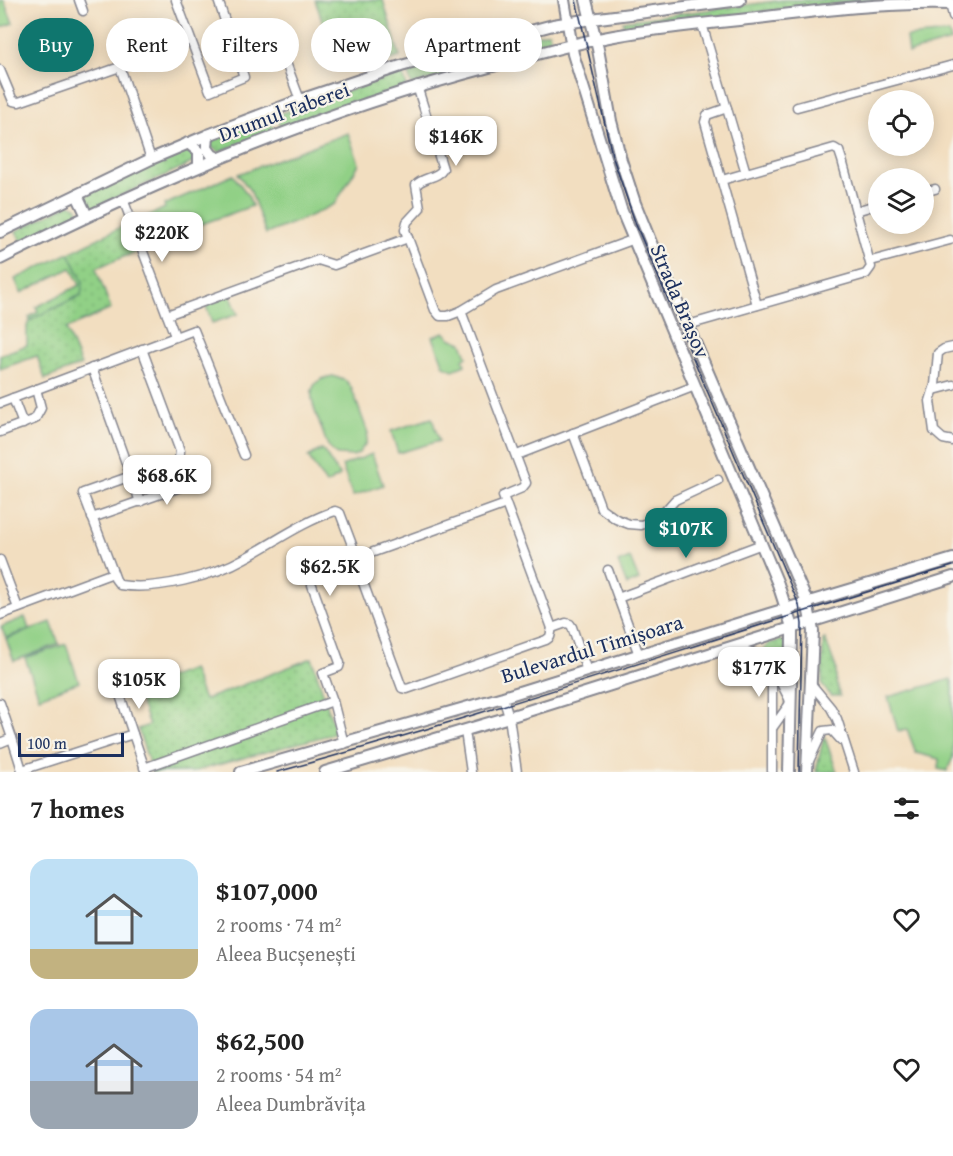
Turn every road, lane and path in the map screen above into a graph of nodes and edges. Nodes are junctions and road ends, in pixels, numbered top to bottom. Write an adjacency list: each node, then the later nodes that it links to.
1 (79, 0): 8 (street)
2 (176, 0): 16 (street)
3 (218, 0): 10 (street)
4 (564, 0): 12 (main road, Strada Brașov)
5 (586, 0): 11 (main road, Strada Brașov)
6 (740, 0): 11 (main road, Drumul Taberei)
7 (950, 2): 9 (street); 13 (main road, Drumul Taberei)
8 (83, 11)
9 (953, 16)
10 (225, 18)
11 (591, 19): 12 (main road, Drumul Taberei); 15 (main road, Strada Brașov)
12 (567, 23): 14 (main road, Drumul Taberei); 17 (main road, Strada Brașov)
13 (702, 24): 15 (main road, Drumul Taberei); 32 (street)
14 (542, 29)
15 (596, 39): 17 (main road, Drumul Taberei); 54 (main road, Strada Brașov)
16 (190, 40): 21 (street)
17 (571, 45): 18 (main road, Drumul Taberei); 47 (main road, Strada Brașov)
18 (542, 53)
19 (404, 65): 30 (main road, Drumul Taberei)
20 (953, 65): 31 (street)
21 (201, 68)
22 (0, 70): 23 (street)
23 (108, 72)
24 (121, 72): 36 (street)
25 (203, 72): 26 (street)
26 (243, 72)
27 (289, 72): 30 (street)
28 (467, 72): 29 (main road, Drumul Taberei)
29 (417, 86): 35 (main road, Drumul Taberei); 46 (street)
30 (300, 100): 33 (main road, Drumul Taberei)
31 (797, 107)
32 (727, 108): 38 (street); 39 (street)
33 (208, 135): 34 (main road, Drumul Taberei); 35 (main road)
34 (188, 143): 36 (main road, Drumul Taberei); 37 (main road)
35 (218, 158): 37 (main road, Drumul Taberei)
36 (151, 159): 40 (main road, Drumul Taberei)
37 (199, 165): 41 (main road, Drumul Taberei)
38 (747, 173): 39 (street); 43 (street)
39 (722, 180): 51 (street)
40 (77, 195): 44 (main road); 45 (main road, Drumul Taberei)
41 (123, 199): 44 (main road, Drumul Taberei); 53 (street)
42 (868, 207): 43 (street)
43 (856, 211): 50 (street)
44 (87, 216): 49 (main road, Drumul Taberei)
45 (0, 232)
46 (408, 238): 52 (street); 53 (street)
47 (632, 240): 52 (street); 60 (main road, Strada Brașov)
48 (950, 240): 50 (street)
49 (0, 259)
50 (871, 261): 51 (street)
51 (757, 305): 54 (street)
52 (461, 311): 70 (street)
53 (167, 315): 55 (street)
54 (688, 325): 85 (main road, Strada Brașov)
55 (175, 336): 57 (street); 69 (street)
56 (953, 347): 62 (street)
57 (142, 349): 58 (street); 73 (street)
58 (92, 368): 61 (street); 71 (street)
59 (953, 385): 62 (street)
60 (695, 386): 67 (street); 76 (main road, Strada Brașov)
61 (36, 389): 63 (street); 65 (street)
62 (934, 390): 68 (street)
63 (13, 398): 64 (street); 65 (street)
64 (0, 403)
65 (23, 424): 66 (street)
66 (0, 432)
67 (573, 433): 70 (street); 72 (street)
68 (953, 441)
69 (244, 455)
70 (517, 455): 74 (street)
71 (131, 476): 73 (street); 75 (street)
72 (718, 480)
73 (140, 501): 75 (street)
74 (506, 504): 77 (street); 91 (street)
75 (92, 518): 81 (street)
76 (762, 544): 84 (street); 87 (main road, Strada Brașov)
77 (357, 558): 81 (street); 91 (street)
78 (953, 559): 85 (main road, Bulevardul Timișoara)
79 (0, 560): 86 (street)
80 (608, 570): 84 (street)
81 (113, 573): 86 (street)
82 (953, 577): 89 (main road, Bulevardul Timișoara)
83 (312, 585): 99 (street)
84 (618, 598): 93 (street)
85 (807, 602): 87 (main road, Bulevardul Timișoara); 89 (main road, Strada Brașov)
86 (18, 608): 88 (street)
87 (787, 608): 90 (main road, Strada Brașov); 93 (main road, Bulevardul Timișoara)
88 (0, 615)
89 (812, 621): 90 (main road, Bulevardul Timișoara); 96 (main road, Strada Brașov)
90 (792, 627): 92 (main road, Bulevardul Timișoara); 100 (main road, Strada Brașov)
91 (552, 628): 95 (street)
92 (724, 649): 94 (street); 102 (main road, Bulevardul Timișoara)
93 (639, 655): 95 (main road, Bulevardul Timișoara)
94 (772, 667): 100 (street); 103 (street)
95 (587, 671): 98 (main road, Bulevardul Timișoara)
96 (812, 685): 109 (street); 112 (main road, Strada Brașov)
97 (120, 694): 105 (street)
98 (503, 697): 102 (street); 108 (main road, Bulevardul Timișoara)
99 (333, 700): 108 (street); 113 (street)
100 (790, 702): 103 (street); 119 (main road, Strada Brașov)
101 (0, 703): 106 (street)
102 (509, 717): 104 (main road, Bulevardul Timișoara); 117 (street)
103 (773, 727): 118 (street)
104 (465, 731): 111 (main road, Bulevardul Timișoara); 116 (street)
105 (133, 734): 106 (street); 113 (street)
106 (12, 738): 107 (street)
107 (0, 743)
108 (344, 744): 110 (main road, Bulevardul Timișoara)
109 (846, 748): 112 (street); 120 (street)
110 (273, 768): 114 (main road, Bulevardul Timișoara)
111 (355, 768): 115 (main road, Bulevardul Timișoara)
112 (808, 768)
113 (145, 770)
114 (241, 772)
115 (325, 772)
116 (471, 772)
117 (517, 772)
118 (772, 772)
119 (789, 772)
120 (854, 772)

